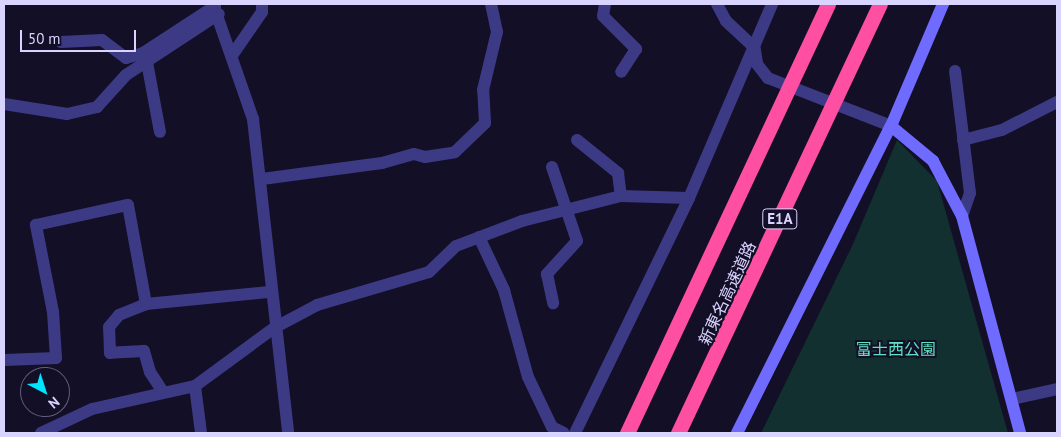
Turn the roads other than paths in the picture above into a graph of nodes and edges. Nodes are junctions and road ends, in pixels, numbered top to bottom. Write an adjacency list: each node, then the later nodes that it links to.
1 (262, 4): 12 (street)
2 (491, 4): 23 (street)
3 (605, 4): 15 (street)
4 (717, 4): 11 (street)
5 (772, 4): 11 (street)
6 (828, 4): 43 (highway, 新東名高速道路, bridge)
7 (880, 4): 44 (highway, 新東名高速道路 / E1A, bridge)
8 (943, 4): 18 (street)
9 (216, 8): 10 (street); 12 (street); 13 (street)
10 (61, 42)
11 (753, 45): 18 (street); 25 (street)
12 (232, 54): 23 (street)
13 (147, 62): 17 (street); 19 (street)
14 (955, 71): 21 (street)
15 (621, 72)
16 (1057, 102): 21 (street)
17 (4, 104)
18 (891, 126): 27 (street); 45 (street)
19 (160, 132)
20 (577, 140): 24 (street)
21 (963, 140): 27 (street)
22 (552, 167): 26 (street)
23 (262, 179): 29 (street)
24 (621, 196): 25 (street); 26 (street)
25 (689, 198): 42 (street)
26 (563, 209): 28 (street); 30 (street)
27 (962, 216): 37 (street)
28 (479, 236): 32 (street); 41 (street)
29 (269, 292): 31 (street); 32 (street)
30 (553, 303)
31 (146, 304): 33 (street); 36 (street)
32 (274, 328): 34 (street); 40 (street)
33 (4, 360)
34 (195, 386): 36 (street); 39 (street)
35 (1057, 388): 37 (street)
36 (163, 392): 38 (street)
37 (1012, 399): 46 (street)
38 (41, 433)
39 (201, 433)
40 (288, 433)
41 (564, 433)
42 (576, 433)
43 (627, 433)
44 (678, 433)
45 (737, 433)
46 (1020, 433)

